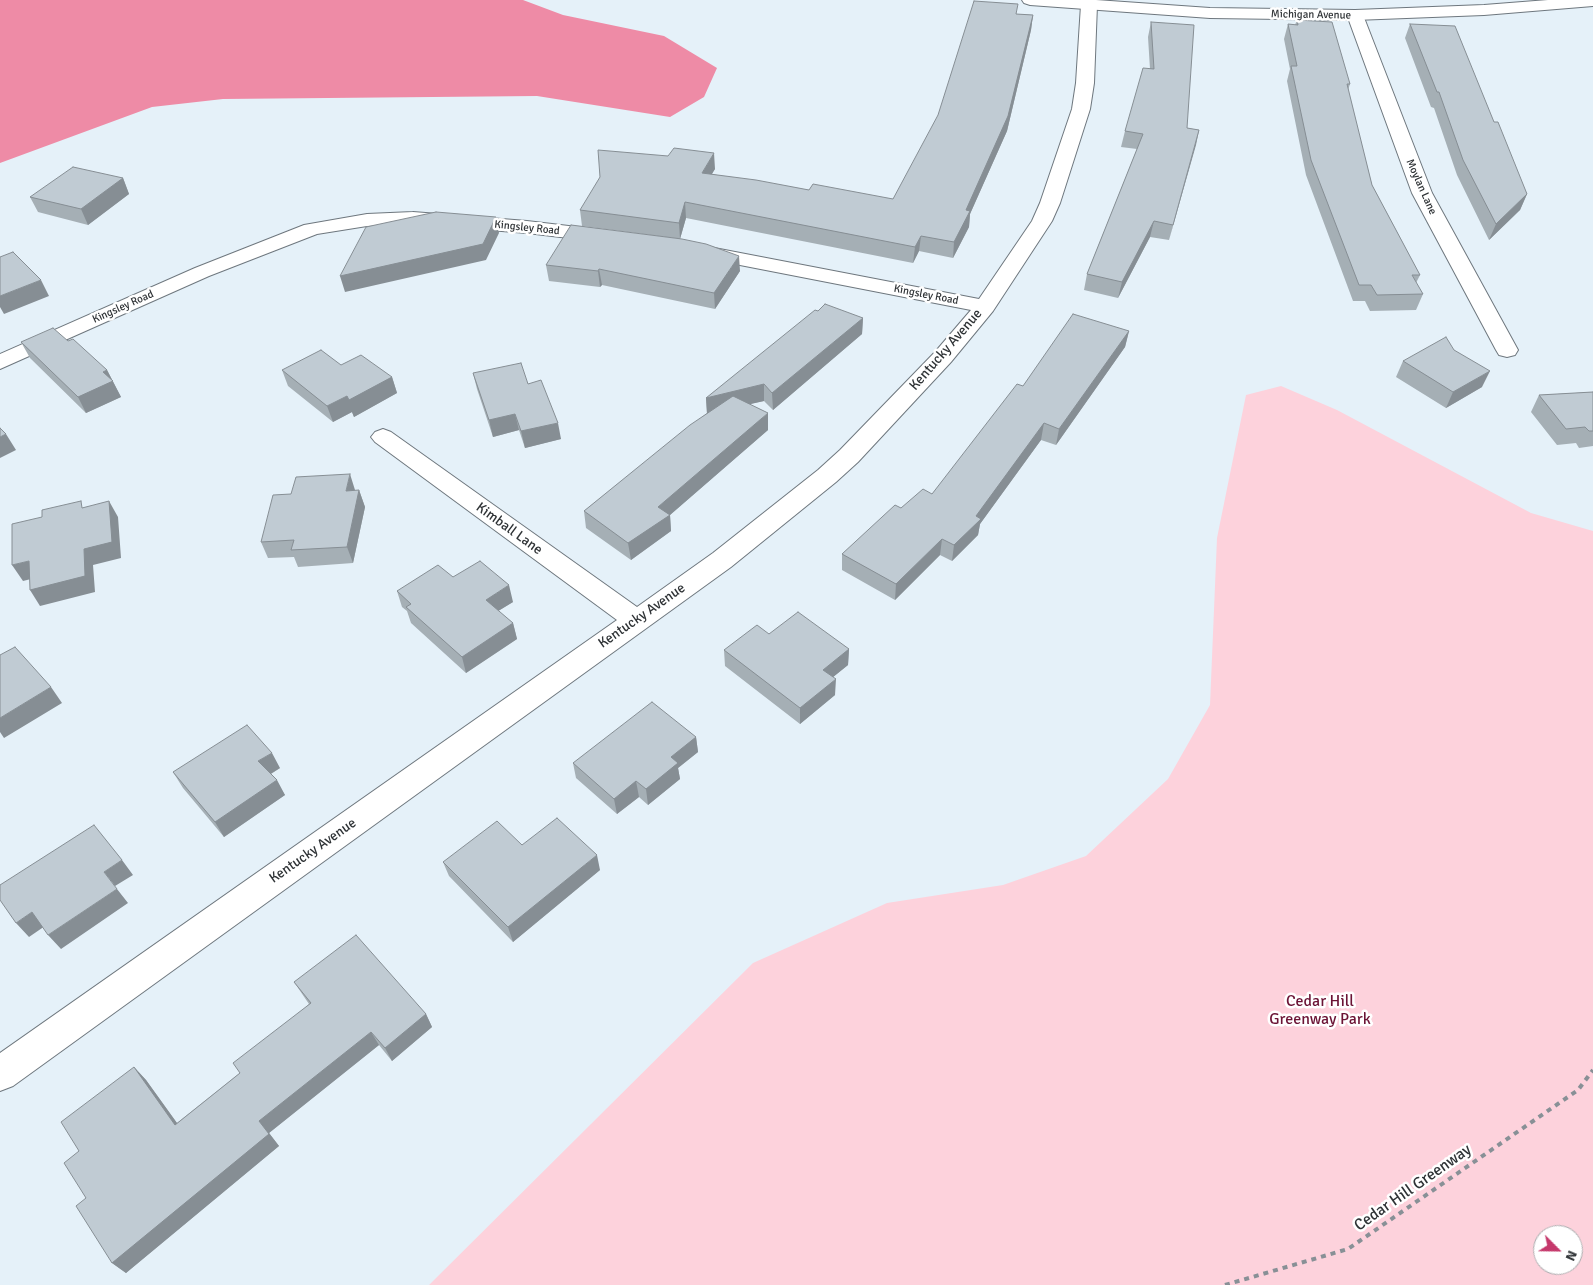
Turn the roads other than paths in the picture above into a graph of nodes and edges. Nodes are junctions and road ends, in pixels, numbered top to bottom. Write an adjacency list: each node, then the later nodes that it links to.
1 (1030, 0): 3 (street, Michigan Avenue)
2 (1593, 1): 4 (street, Michigan Avenue)
3 (1089, 6): 4 (street, Michigan Avenue); 7 (street, Kentucky Avenue)
4 (1354, 15): 8 (street, Moylan Lane)
5 (618, 238): 9 (street, Kingsley Road)
6 (683, 247): 7 (street, Kingsley Road)
7 (985, 306): 11 (street, Kentucky Avenue)
8 (1507, 350)
9 (0, 362)
10 (383, 437): 11 (street, Kimball Lane)
11 (636, 620): 12 (street, Kentucky Avenue)
12 (0, 1074)

